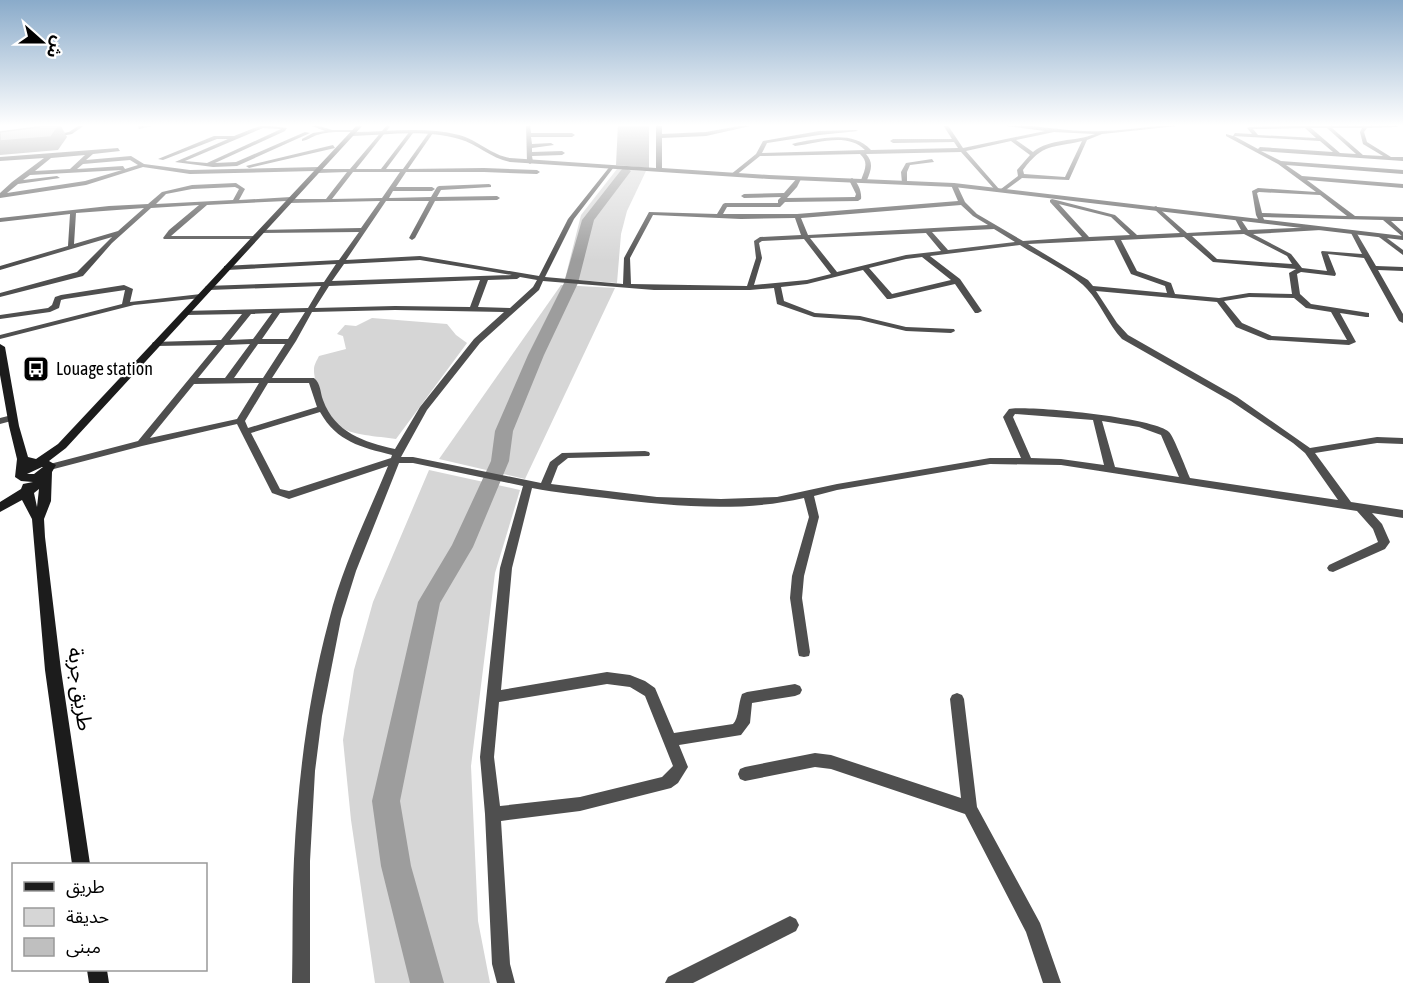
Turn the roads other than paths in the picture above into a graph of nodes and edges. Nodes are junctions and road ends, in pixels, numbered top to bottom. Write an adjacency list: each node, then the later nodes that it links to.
1 (210, 169): 38 (street)
2 (30, 170): 26 (street)
3 (74, 170): 27 (street)
4 (88, 170): 27 (street)
5 (126, 170): 36 (street)
6 (170, 170): 7 (street)
7 (195, 170)
8 (222, 170): 21 (street)
9 (318, 170): 10 (street); 21 (street); 49 (main road)
10 (352, 170): 22 (street); 52 (street)
11 (609, 170): 101 (street)
12 (659, 170): 28 (street)
13 (739, 170): 28 (street)
14 (867, 170): 33 (street)
15 (905, 170): 34 (street)
16 (981, 170): 43 (street)
17 (1020, 170): 29 (street)
18 (1071, 170): 29 (street)
19 (1290, 170): 30 (street)
20 (1386, 170): 24 (street)
21 (238, 171)
22 (382, 171): 23 (street)
23 (406, 171): 25 (street); 41 (street)
24 (1403, 171)
25 (537, 172)
26 (26, 173): 27 (street); 35 (street)
27 (71, 174): 35 (street); 36 (street)
28 (733, 175): 31 (street)
29 (1021, 176): 43 (street)
30 (1302, 178): 40 (street); 44 (street)
31 (798, 179): 32 (street); 51 (street)
32 (852, 180): 33 (street); 51 (street)
33 (864, 180): 34 (street)
34 (904, 182): 37 (street)
35 (14, 183): 45 (street)
36 (81, 184): 45 (street)
37 (954, 185): 43 (street); 58 (street)
38 (201, 186): 55 (street); 57 (street)
39 (489, 186): 50 (street)
40 (1403, 186)
41 (393, 189): 42 (street); 53 (street)
42 (432, 189)
43 (1000, 190): 47 (street)
44 (1320, 194): 62 (street); 64 (street)
45 (1, 196)
46 (744, 196): 51 (street)
47 (1046, 196): 54 (street); 59 (street)
48 (497, 198): 50 (street)
49 (290, 200): 52 (street); 55 (street); 77 (main road)
50 (432, 200): 53 (street); 84 (street)
51 (782, 200): 61 (street); 63 (street)
52 (327, 201): 53 (street)
53 (385, 201): 73 (street)
54 (1052, 201): 82 (street); 85 (street)
55 (235, 202): 56 (street)
56 (206, 203): 57 (street); 77 (street)
57 (149, 206): 60 (street); 74 (street)
58 (966, 206): 66 (street); 70 (street)
59 (1156, 208): 67 (street); 78 (street)
60 (73, 212): 69 (street); 87 (street)
61 (718, 216): 63 (street); 105 (street)
62 (1353, 216): 64 (street); 65 (street)
63 (788, 217): 66 (street)
64 (1260, 218): 67 (street); 71 (street)
65 (1384, 218): 68 (street); 83 (street)
66 (797, 219): 80 (street)
67 (1238, 219): 75 (street)
68 (1403, 219)
69 (0, 220)
70 (996, 227): 72 (street); 86 (street)
71 (1319, 229): 75 (street); 76 (street)
72 (927, 230): 80 (street); 88 (street)
73 (364, 231): 77 (street); 92 (street)
74 (122, 232): 87 (street); 111 (street)
75 (1246, 232): 78 (street); 97 (street)
76 (1354, 233): 79 (street); 91 (street)
77 (259, 234): 95 (main road)
78 (1187, 235): 82 (street); 97 (street)
79 (1381, 236): 83 (street); 89 (street)
80 (806, 237): 100 (street); 108 (street)
81 (1116, 237): 82 (street); 85 (street); 113 (street)
82 (1136, 237)
83 (1403, 237)
84 (412, 238)
85 (1086, 238): 86 (street)
86 (1022, 243): 88 (street); 109 (street)
87 (71, 246): 94 (street)
88 (946, 252): 90 (street)
89 (1403, 253)
90 (924, 255): 93 (street); 103 (street)
91 (1366, 256): 96 (street); 97 (street)
92 (341, 262): 95 (street); 99 (street); 104 (street)
93 (864, 267): 100 (street); 103 (street)
94 (0, 268)
95 (227, 268): 107 (main road)
96 (1374, 268): 98 (street); 126 (street)
97 (1299, 269): 110 (street)
98 (1403, 269)
99 (524, 275): 101 (street); 102 (street)
100 (836, 276): 106 (street)
101 (540, 279): 105 (street); 118 (street)
102 (483, 280): 104 (street); 116 (street)
103 (957, 281): 121 (street)
104 (327, 283): 107 (street); 117 (street)
105 (627, 286): 108 (street)
106 (777, 286): 108 (street); 127 (street)
107 (209, 288): 112 (main road)
108 (750, 288)
109 (1091, 288): 113 (street); 145 (street)
110 (1296, 295): 114 (street); 119 (street)
111 (0, 296)
112 (201, 296): 115 (street); 123 (main road)
113 (1172, 296): 114 (street)
114 (1219, 300): 119 (street)
115 (126, 305): 125 (street); 128 (street)
116 (473, 309): 117 (street); 118 (street)
117 (311, 310): 120 (street); 129 (street)
118 (511, 310): 147 (street)
119 (1334, 310): 124 (street)
120 (278, 311): 122 (street); 130 (street)
121 (978, 311)
122 (248, 312): 123 (street); 131 (street)
123 (186, 313): 132 (main road)
124 (1366, 315)
125 (0, 317)
126 (1403, 321)
127 (951, 331)
128 (0, 337)
129 (292, 341): 130 (street); 135 (street)
130 (256, 342): 131 (street); 134 (street)
131 (223, 343): 132 (street); 136 (street)
132 (156, 345): 151 (main road)
133 (0, 347): 138 (main road, طريق جربة)
134 (228, 380): 135 (street); 136 (street)
135 (266, 380): 137 (street); 141 (street)
136 (192, 381): 144 (street)
137 (321, 409): 142 (street); 147 (street)
138 (12, 418): 140 (street); 150 (main road, طريق جربة)
139 (1097, 419): 148 (street); 149 (street); 152 (street)
140 (0, 421)
141 (240, 421): 142 (street); 144 (street)
142 (247, 431): 147 (street)
143 (1403, 441): 145 (street)
144 (141, 443): 151 (street)
145 (1308, 451): 157 (street)
146 (645, 454): 154 (street)
147 (397, 456): 153 (street); 173 (street)
148 (1027, 461): 149 (street); 156 (street)
149 (1110, 468): 152 (street)
150 (23, 469): 151 (main road); 155 (main road, طريق جربة)
151 (46, 469): 155 (main road); 161 (main road, طريق جربة)
152 (1186, 481): 157 (street)
153 (528, 485): 154 (street); 165 (street)
154 (545, 487): 156 (street)
155 (27, 492): 159 (main road); 161 (main road, طريق جربة)
156 (808, 494): 163 (street)
157 (1347, 505): 158 (street)
158 (1360, 507): 160 (street); 162 (street)
159 (0, 508)
160 (1403, 514)
161 (38, 519): 171 (main road, طريق جربة)
162 (1332, 568)
163 (804, 652)
164 (795, 690): 167 (street)
165 (492, 697): 167 (street); 170 (street)
166 (957, 699): 169 (street)
167 (671, 740): 170 (street)
168 (745, 774): 169 (street)
169 (970, 808): 176 (street)
170 (493, 814): 174 (street)
171 (81, 863)
172 (790, 925): 175 (street)
173 (301, 983)
174 (506, 983)
175 (674, 983)
176 (1052, 983)

